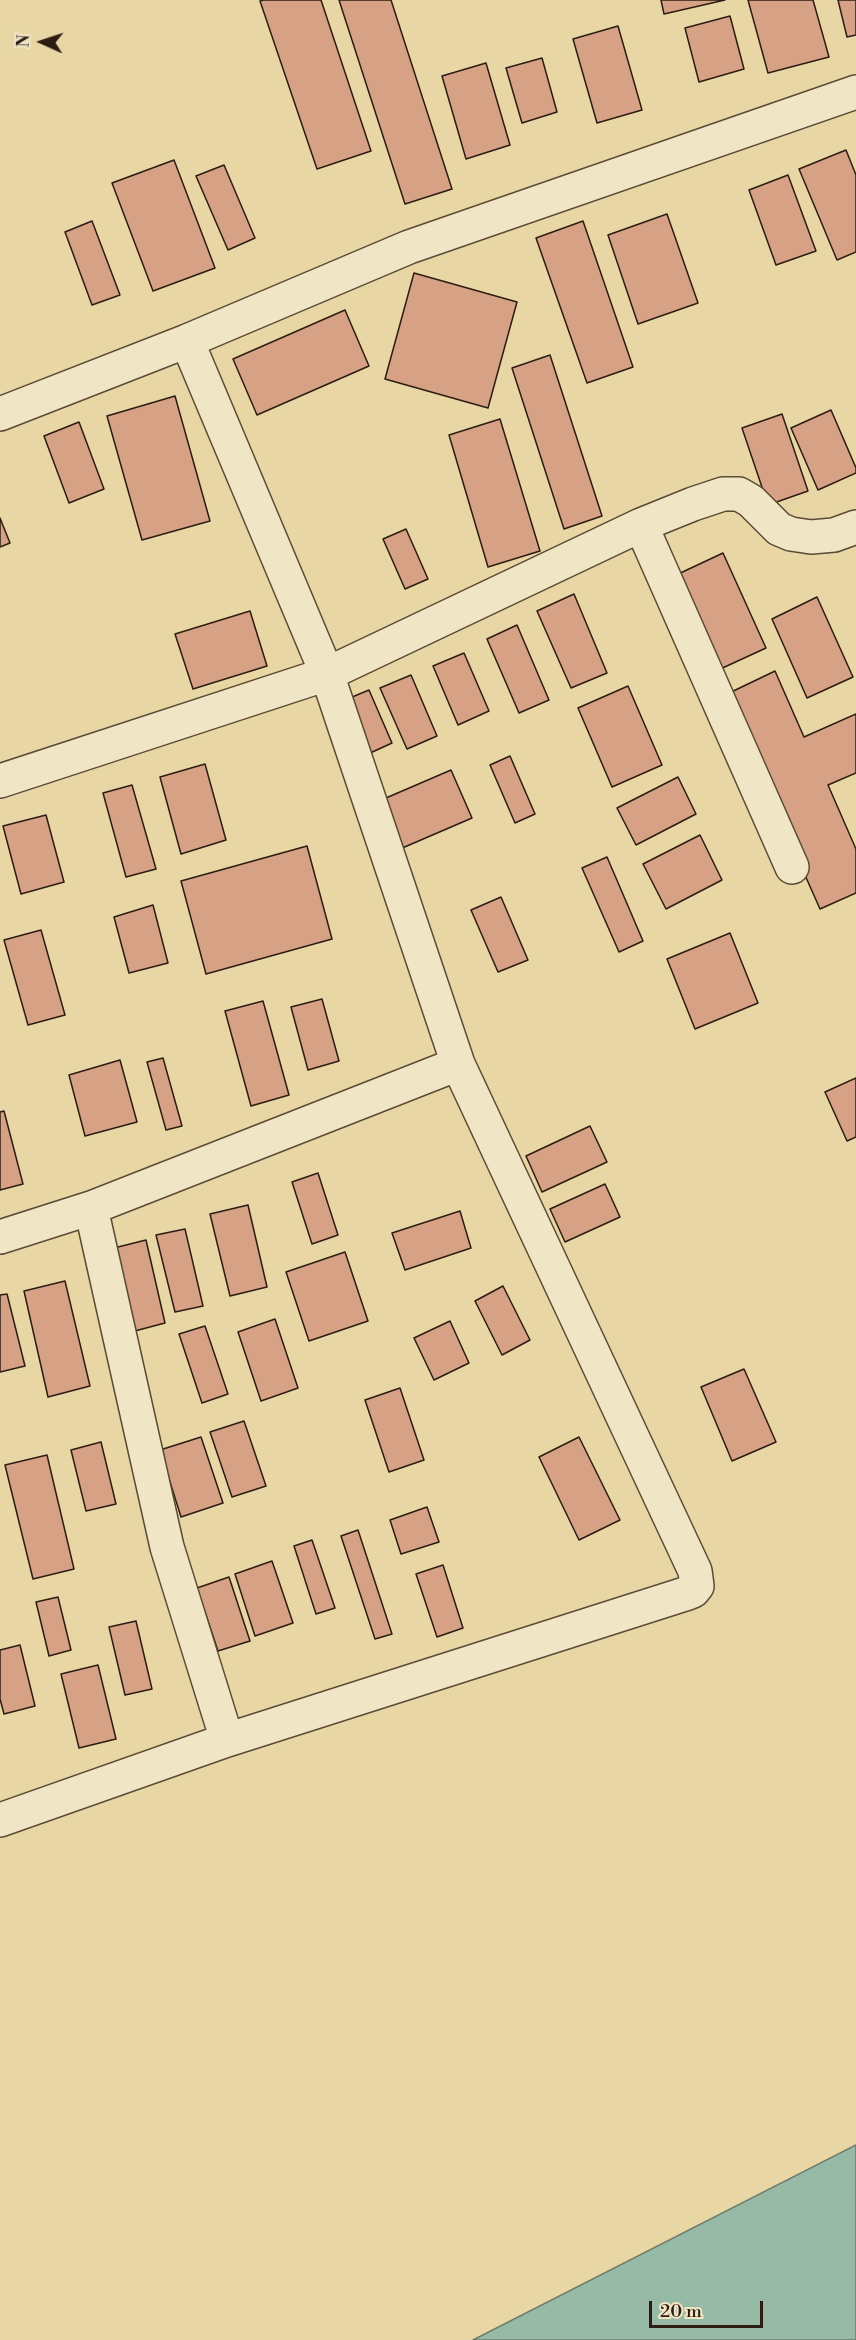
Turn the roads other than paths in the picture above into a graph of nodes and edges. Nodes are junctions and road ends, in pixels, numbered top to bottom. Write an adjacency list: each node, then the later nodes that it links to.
1 (856, 92): 2 (street)
2 (187, 341): 3 (street); 6 (street)
3 (0, 414)
4 (641, 525): 5 (street); 6 (street); 8 (street)
5 (856, 527)
6 (327, 674): 7 (street); 9 (street)
7 (0, 781)
8 (792, 867)
9 (458, 1064): 10 (street); 12 (street)
10 (91, 1208): 11 (street); 12 (street)
11 (0, 1237)
12 (227, 1740): 13 (street)
13 (0, 1820)

